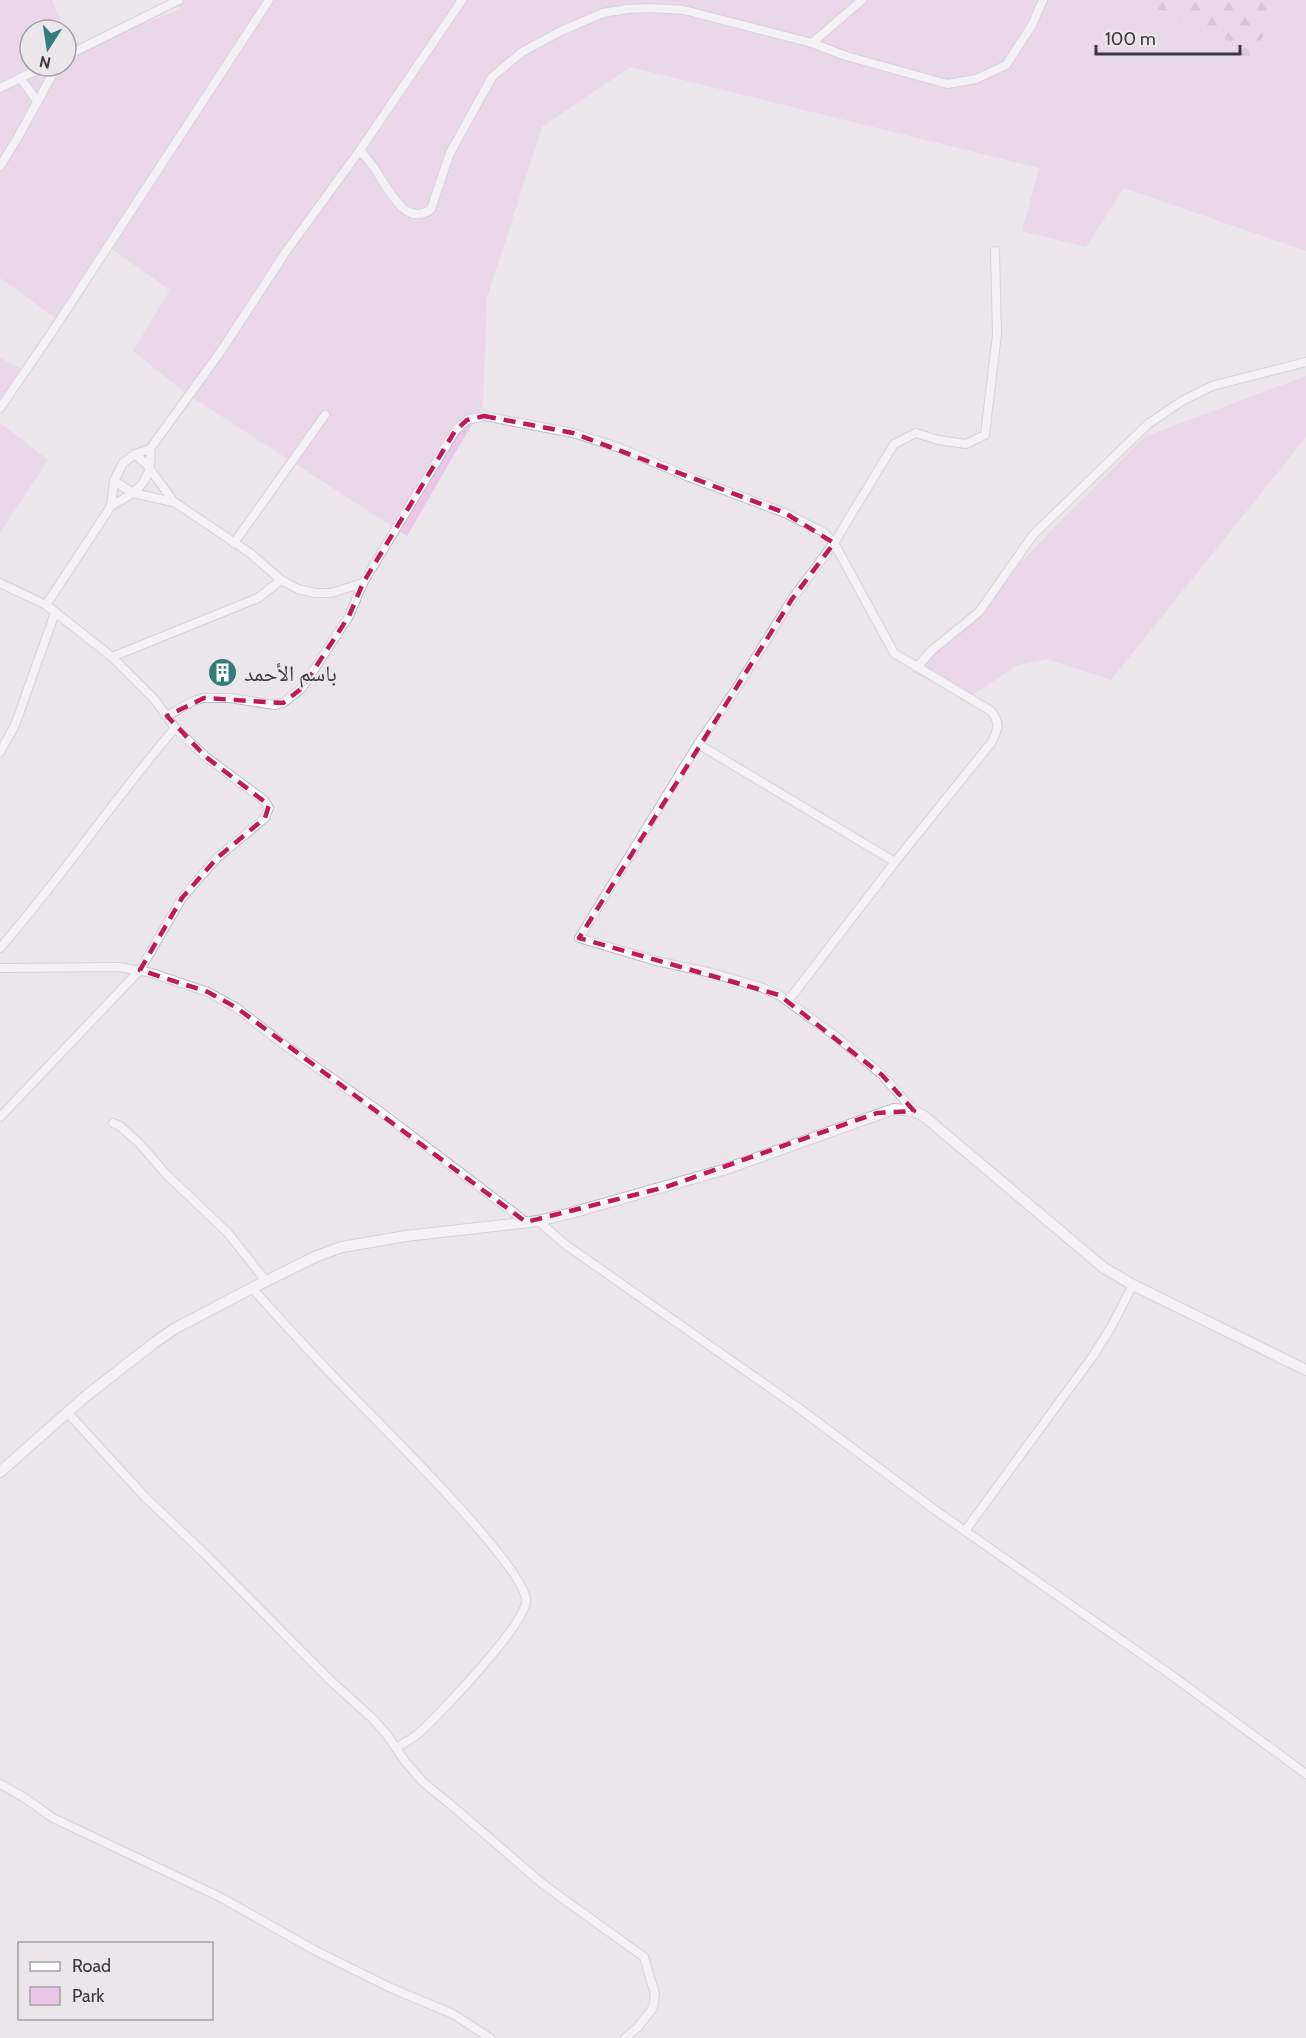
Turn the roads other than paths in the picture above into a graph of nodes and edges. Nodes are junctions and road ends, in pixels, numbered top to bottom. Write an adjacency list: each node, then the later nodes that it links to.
1 (179, 0): 7 (street)
2 (269, 0): 16 (street)
3 (462, 0): 12 (street)
4 (862, 0): 6 (street)
5 (1043, 0): 6 (street)
6 (812, 44): 12 (street)
7 (78, 50)
8 (20, 78): 10 (street); 11 (street)
9 (51, 78): 11 (street)
10 (0, 88)
11 (38, 102): 13 (street)
12 (360, 150): 18 (street)
13 (0, 166)
14 (994, 251): 26 (street)
15 (1306, 362): 33 (street)
16 (0, 408)
17 (324, 415): 25 (street)
18 (150, 449): 19 (street); 20 (street)
19 (135, 454): 20 (street); 21 (street)
20 (151, 472): 22 (street); 23 (street)
21 (114, 481): 22 (street); 24 (street)
22 (133, 493): 23 (street); 24 (street)
23 (174, 502): 25 (street)
24 (111, 506): 30 (street)
25 (234, 543): 27 (street)
26 (834, 543): 29 (street); 33 (street); 36 (street)
27 (281, 580): 29 (street); 32 (street)
28 (0, 583): 30 (street)
29 (363, 583): 34 (street)
30 (46, 605): 31 (street)
31 (55, 613): 32 (street); 37 (street)
32 (112, 657): 34 (street)
33 (917, 667): 38 (street)
34 (167, 716): 35 (street)
35 (175, 728): 39 (street); 41 (street)
36 (698, 744): 38 (street); 42 (street)
37 (0, 752)
38 (895, 862): 42 (street)
39 (0, 948)
40 (0, 968): 41 (street)
41 (140, 970): 44 (street); 47 (street)
42 (788, 1001): 43 (street)
43 (914, 1112): 46 (street); 49 (street)
44 (0, 1117)
45 (113, 1123): 48 (street)
46 (538, 1221): 47 (street); 54 (street)
47 (526, 1222): 48 (street)
48 (267, 1281): 50 (street)
49 (1133, 1285): 51 (street); 54 (street)
50 (252, 1288): 52 (street); 55 (street)
51 (1306, 1370)
52 (67, 1412): 53 (street); 55 (street)
53 (0, 1472)
54 (965, 1531): 56 (street)
55 (396, 1748): 59 (street)
56 (1306, 1774)
57 (0, 1784): 58 (street)
58 (490, 2038)
59 (625, 2038)

